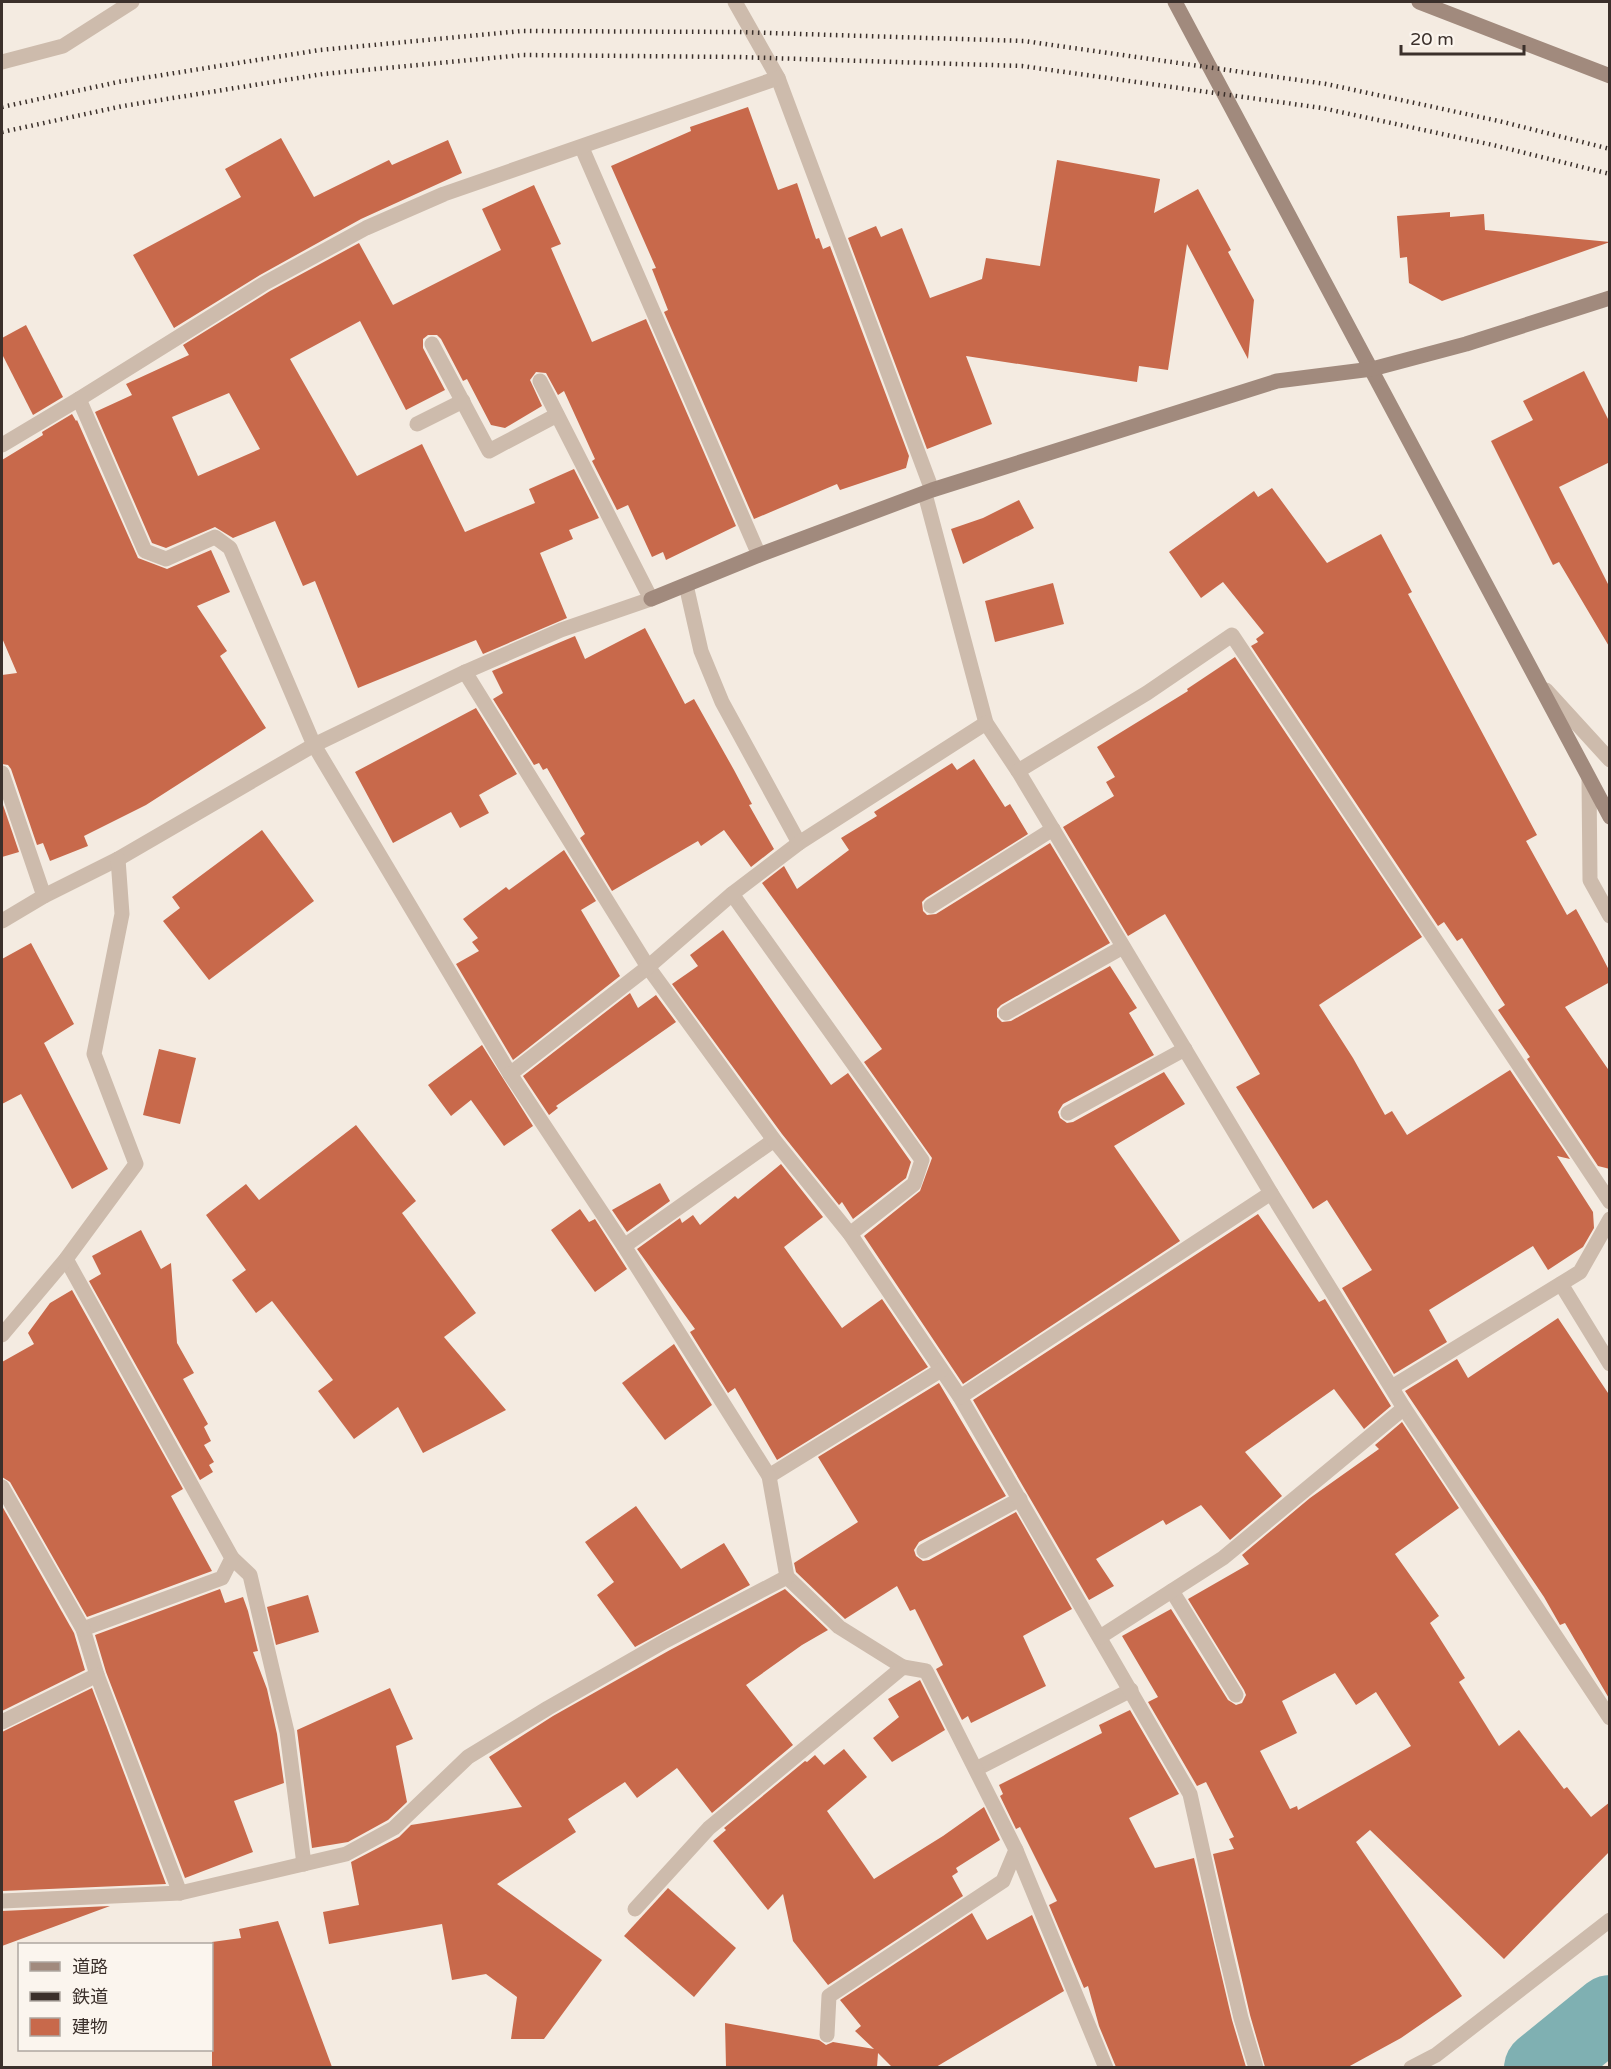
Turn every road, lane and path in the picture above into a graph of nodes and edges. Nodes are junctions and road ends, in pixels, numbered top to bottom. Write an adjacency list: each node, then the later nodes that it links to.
1 (132, 2): 5 (street)
2 (735, 2): 7 (street)
3 (1175, 2): 11 (street)
4 (1419, 2): 6 (street)
5 (2, 62)
6 (1610, 76)
7 (778, 78): 8 (street); 18 (street)
8 (582, 148): 13 (street); 19 (street)
9 (1610, 298): 11 (street)
10 (432, 344): 14 (street)
11 (1372, 369): 18 (street); 23 (street)
12 (540, 381): 15 (street)
13 (79, 399): 17 (street); 25 (street)
14 (463, 401): 15 (street); 16 (street)
15 (557, 415): 21 (street)
16 (417, 424)
17 (2, 445)
18 (928, 492): 19 (street); 24 (street)
19 (759, 555): 20 (street)
20 (686, 585): 21 (street); 32 (street)
21 (651, 599): 22 (street)
22 (465, 672): 25 (street); 40 (street)
23 (1538, 682): 26 (street); 29 (street)
24 (986, 723): 27 (street); 32 (street)
25 (314, 745): 33 (street); 43 (street)
26 (1610, 760)
27 (1018, 771): 31 (street); 47 (street)
28 (2, 773): 35 (street)
29 (1589, 779): 30 (street); 37 (street)
30 (1610, 818)
31 (1053, 829): 36 (street); 39 (street)
32 (798, 843): 34 (street)
33 (118, 860): 35 (street); 51 (street)
34 (732, 894): 40 (street); 49 (street)
35 (44, 896): 38 (street)
36 (931, 906)
37 (1610, 916)
38 (2, 921)
39 (1124, 946): 41 (street); 42 (street)
40 (648, 967): 43 (street); 45 (street)
41 (1006, 1014)
42 (1185, 1049): 44 (street); 46 (street)
43 (510, 1074): 50 (street)
44 (1068, 1113)
45 (774, 1140): 49 (street); 50 (street)
46 (1271, 1193): 56 (street); 57 (street)
47 (1610, 1202)
48 (1610, 1219): 52 (street)
49 (850, 1234): 55 (street)
50 (624, 1246): 59 (street)
51 (66, 1259): 53 (street); 63 (street)
52 (1561, 1284): 54 (street); 56 (street)
53 (2, 1335)
54 (1610, 1364)
55 (941, 1370): 57 (street); 59 (street)
56 (1392, 1387): 58 (street)
57 (960, 1397): 61 (street)
58 (1404, 1408): 65 (street); 72 (street)
59 (769, 1476): 64 (street)
60 (2, 1487): 66 (street)
61 (1020, 1499): 62 (street); 67 (street)
62 (924, 1551)
63 (232, 1558): 66 (street); 76 (street)
64 (787, 1577): 68 (street); 76 (street)
65 (1172, 1591): 67 (street); 71 (street)
66 (83, 1629): 69 (street)
67 (1100, 1637): 70 (street)
68 (903, 1667): 74 (street); 79 (street)
69 (97, 1675): 73 (street); 77 (street)
70 (1131, 1690): 74 (street); 83 (street)
71 (1236, 1695)
72 (1610, 1718)
73 (2, 1722)
74 (976, 1769): 75 (street)
75 (1017, 1850): 81 (street); 82 (street)
76 (304, 1864): 77 (street)
77 (180, 1893): 78 (street)
78 (2, 1901)
79 (635, 1909)
80 (1610, 1920): 84 (street)
81 (828, 2035)
82 (1106, 2067)
83 (1256, 2067)
84 (1411, 2067)

